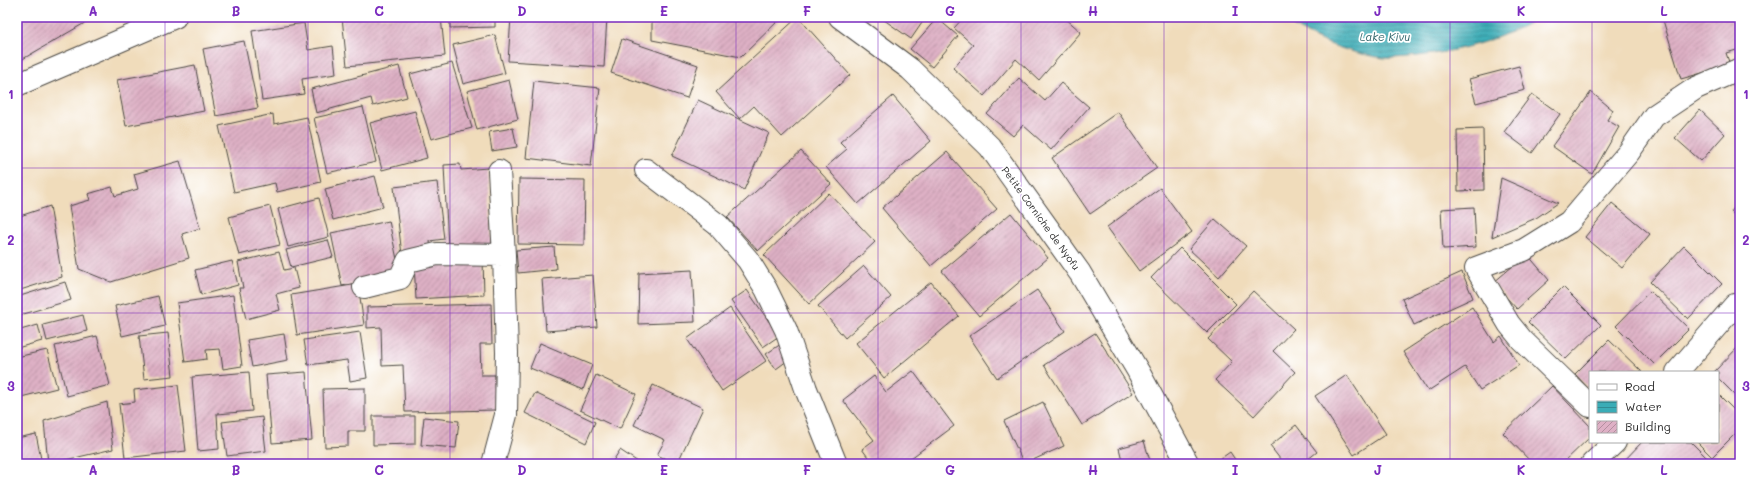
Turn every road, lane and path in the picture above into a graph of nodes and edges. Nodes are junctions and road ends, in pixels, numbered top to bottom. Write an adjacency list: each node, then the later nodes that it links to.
1 (176, 17): 4 (street)
2 (840, 17): 15 (street, Petite Corniche de Nyofu)
3 (1740, 69): 11 (street)
4 (17, 85)
5 (646, 170): 14 (street)
6 (499, 171): 7 (street)
7 (504, 255): 8 (street); 13 (street)
8 (364, 287)
9 (1740, 310): 10 (street)
10 (1678, 371)
11 (1589, 405)
12 (1614, 443): 16 (street)
13 (493, 464)
14 (836, 464)
15 (1188, 464)
16 (1592, 464)

